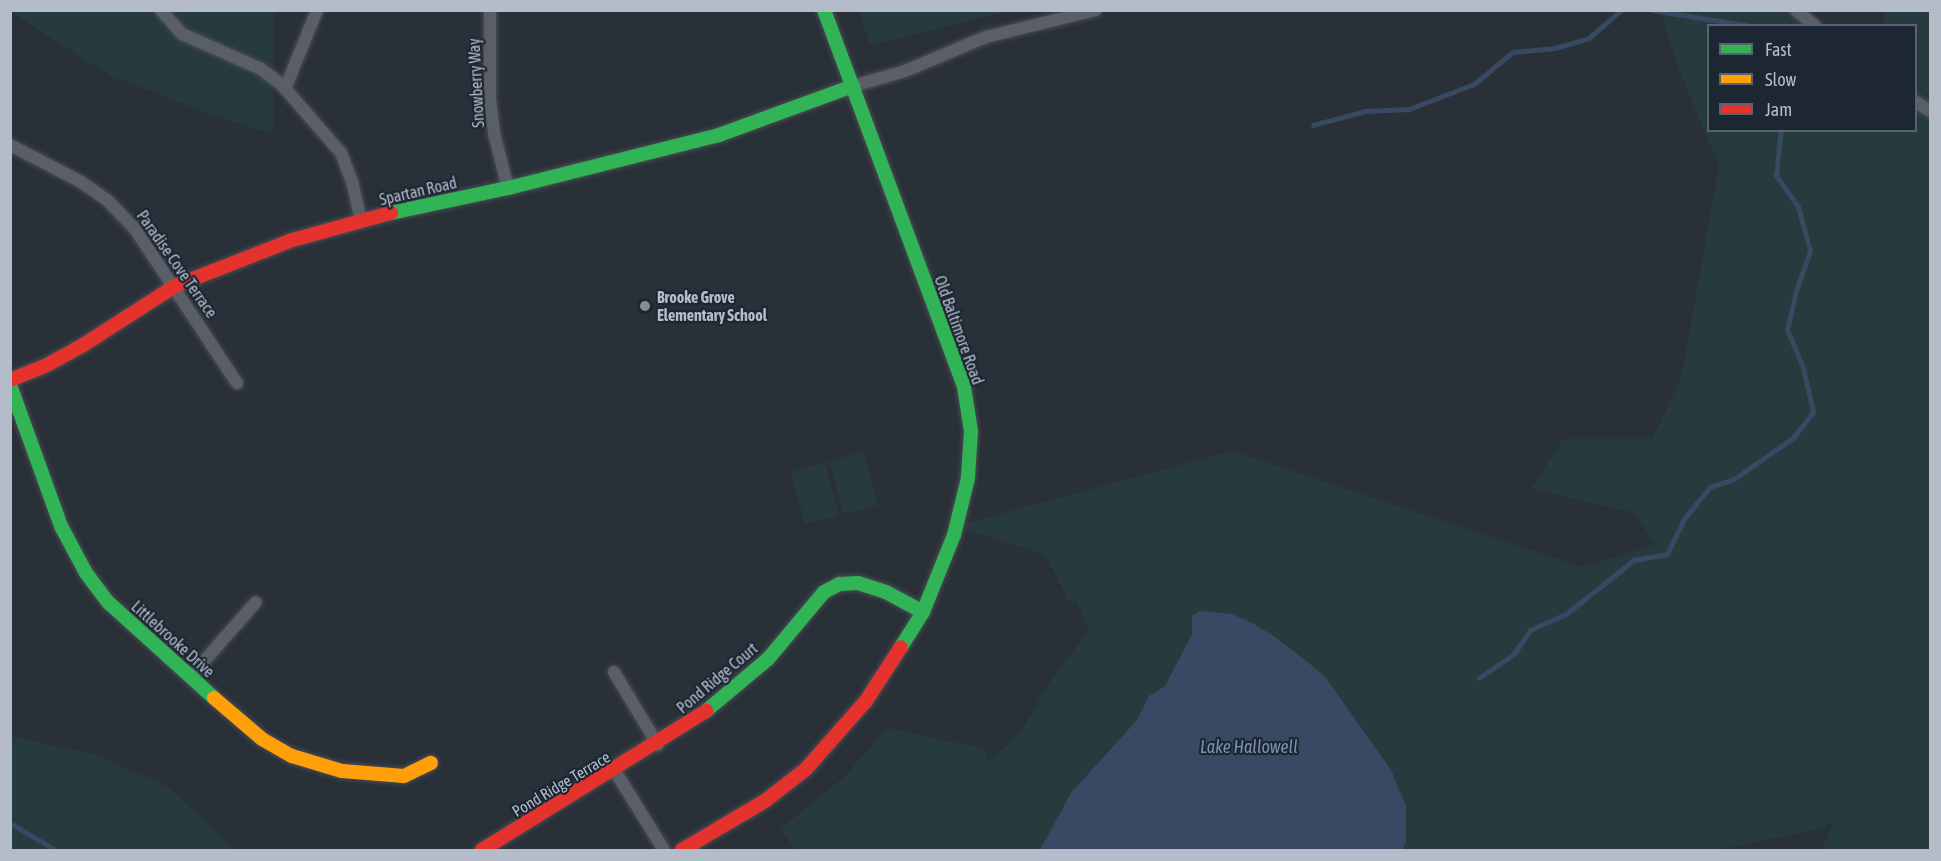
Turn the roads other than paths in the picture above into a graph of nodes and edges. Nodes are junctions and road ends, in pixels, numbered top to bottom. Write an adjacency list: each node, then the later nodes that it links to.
1 (160, 10): 9 (street)
2 (317, 10): 9 (street)
3 (490, 10): 13 (street, Snowberry Way)
4 (825, 10): 8 (street, Old Baltimore Road)
5 (1096, 10): 8 (street)
6 (1796, 10): 7 (street)
7 (1813, 24)
8 (853, 86): 13 (street, Spartan Road); 20 (street, Old Baltimore Road)
9 (285, 90): 14 (street)
10 (1917, 103): 11 (street)
11 (1930, 111)
12 (10, 145): 15 (street, Paradise Cove Terrace)
13 (508, 188): 14 (street, Spartan Road)
14 (361, 221): 15 (street, Spartan Road)
15 (175, 286): 16 (street, Spartan Road); 17 (street, Paradise Cove Terrace)
16 (10, 380)
17 (237, 383)
18 (10, 385): 22 (street, Littlebrooke Drive)
19 (256, 602): 22 (street)
20 (923, 612): 23 (street, Pond Ridge Court); 28 (street, Old Baltimore Road)
21 (614, 672): 23 (street)
22 (191, 676): 24 (street, Littlebrooke Drive)
23 (658, 745): 25 (street, Pond Ridge Terrace)
24 (431, 763)
25 (615, 771): 26 (street, Pond Ridge Terrace); 27 (street)
26 (482, 850)
27 (664, 850)
28 (682, 850)

